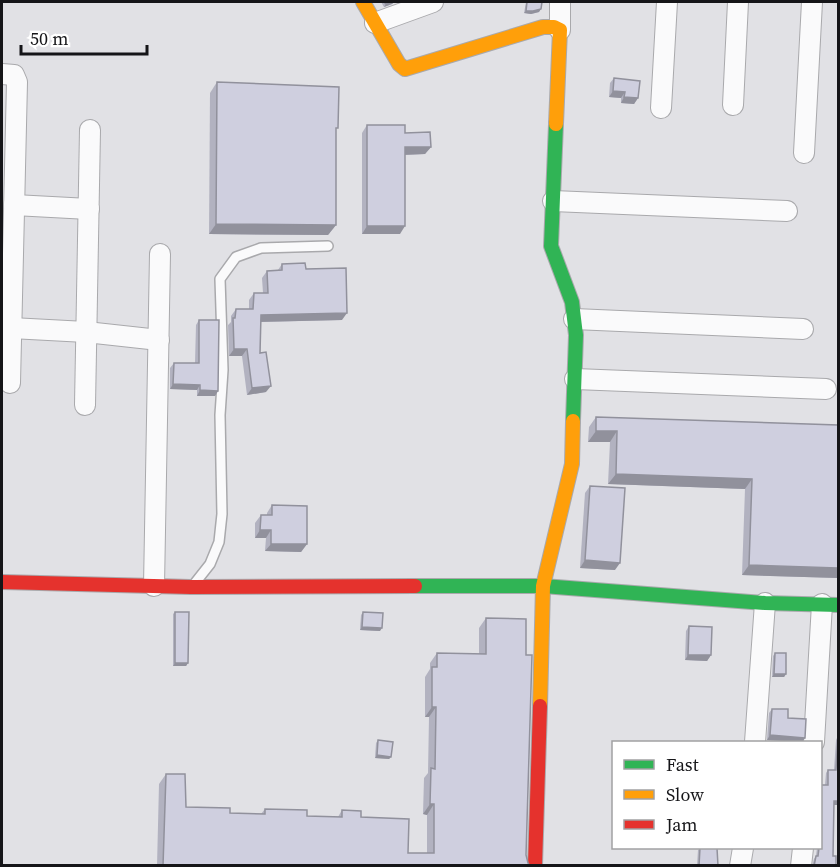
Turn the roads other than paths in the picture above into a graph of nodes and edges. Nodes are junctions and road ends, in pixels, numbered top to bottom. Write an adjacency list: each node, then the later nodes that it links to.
1 (363, 2): 7 (street)
2 (433, 2): 7 (street)
3 (560, 2): 8 (street)
4 (667, 2): 11 (street)
5 (738, 2): 10 (street)
6 (812, 2): 13 (street)
7 (375, 23): 8 (street)
8 (560, 30): 14 (street)
9 (2, 74): 15 (street)
10 (733, 105)
11 (661, 108)
12 (90, 130): 16 (street)
13 (804, 153)
14 (553, 201): 17 (street); 20 (street)
15 (14, 205): 16 (street); 21 (street)
16 (89, 208): 23 (street)
17 (787, 210)
18 (328, 246): 32 (lane)
19 (160, 254): 24 (street)
20 (574, 319): 22 (street); 25 (street)
21 (11, 328): 23 (street); 26 (street)
22 (803, 328)
23 (86, 332): 24 (street); 28 (street)
24 (159, 340): 30 (street)
25 (575, 379): 27 (street); 31 (street)
26 (10, 383)
27 (826, 389)
28 (85, 405)
29 (2, 582): 30 (street)
30 (153, 586): 32 (street)
31 (543, 586): 32 (street); 33 (street); 39 (street)
32 (191, 587)
33 (765, 603): 34 (street); 35 (street)
34 (830, 605): 36 (street)
35 (755, 741)
36 (814, 741)
37 (743, 849): 40 (street)
38 (803, 849): 41 (street)
39 (535, 866)
40 (740, 866)
41 (801, 866)

